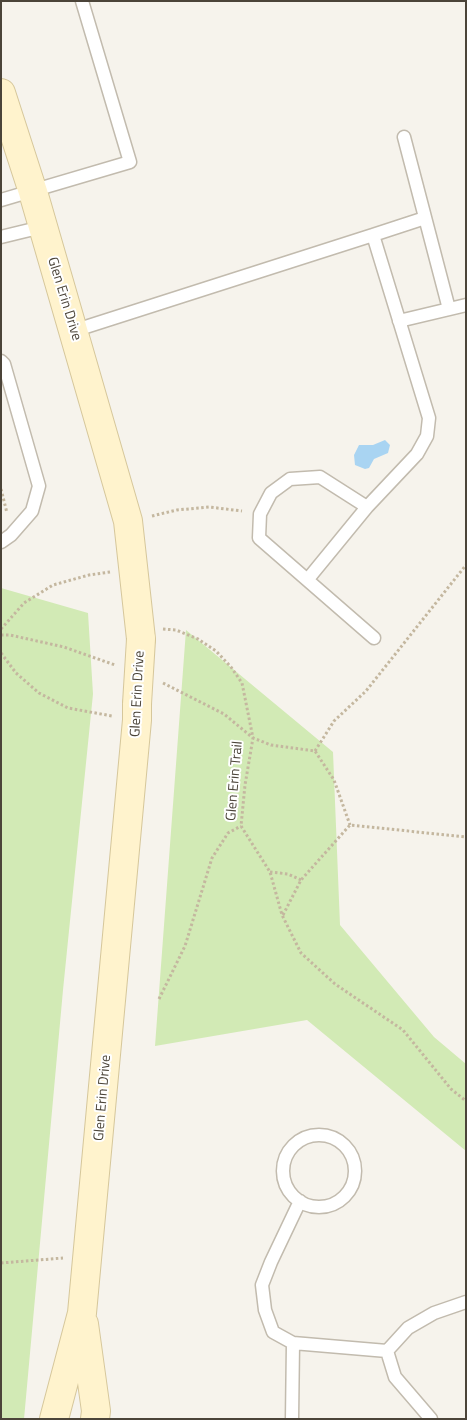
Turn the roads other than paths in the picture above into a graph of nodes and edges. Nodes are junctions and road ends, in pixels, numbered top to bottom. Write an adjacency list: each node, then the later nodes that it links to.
1 (82, 1): 4 (lane)
2 (1, 93): 4 (street, Glen Erin Drive)
3 (404, 137): 6 (lane)
4 (33, 192): 5 (lane); 7 (street, Glen Erin Drive)
5 (1, 200)
6 (425, 218): 8 (lane); 11 (lane)
7 (42, 227): 9 (lane); 13 (street, Glen Erin Drive)
8 (372, 235): 12 (lane); 13 (lane)
9 (1, 237)
10 (466, 305): 11 (lane)
11 (449, 309): 12 (lane)
12 (399, 321): 15 (lane)
13 (74, 331): 21 (street, Glen Erin Drive, bridge)
14 (1, 361): 16 (lane)
15 (367, 507): 17 (lane); 17 (lane)
16 (4, 536)
17 (308, 579): 18 (lane)
18 (374, 638)
19 (300, 1202): 19 (lane); 22 (lane)
20 (466, 1302): 23 (lane)
21 (82, 1312): 24 (street, Glen Erin Drive); 25 (street, Glen Erin Drive)
22 (294, 1343): 23 (lane); 26 (lane)
23 (387, 1351): 27 (lane)
24 (54, 1419)
25 (95, 1419)
26 (292, 1419)
27 (432, 1419)

